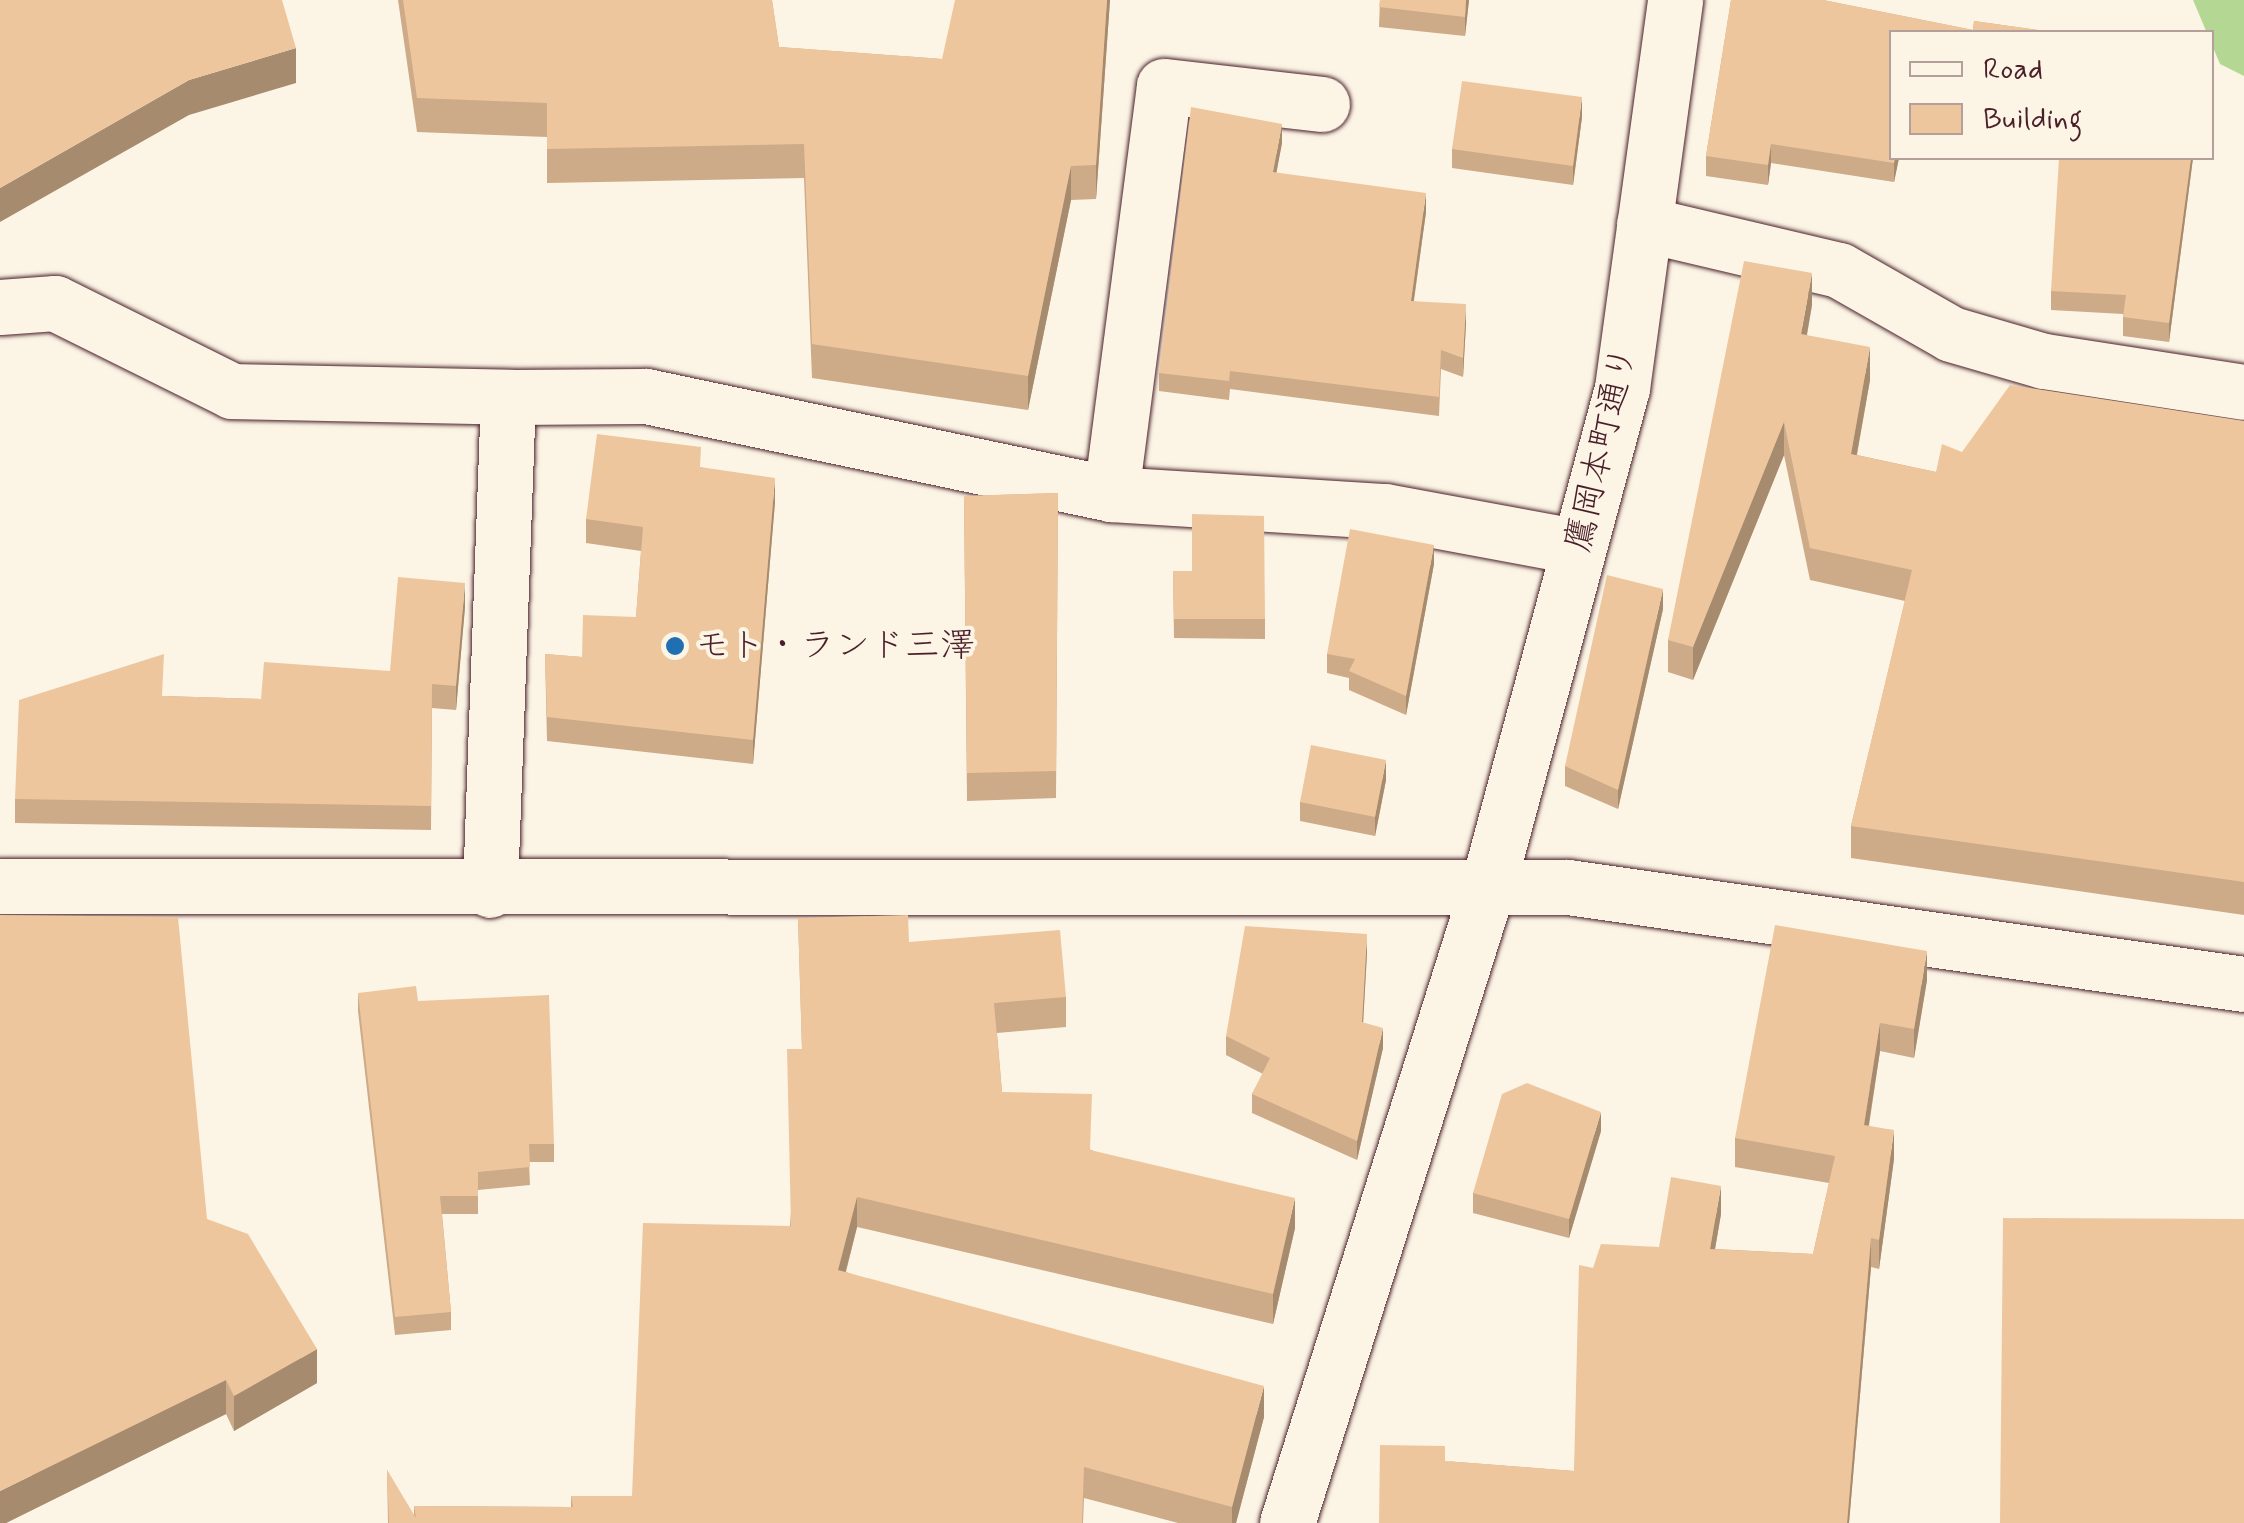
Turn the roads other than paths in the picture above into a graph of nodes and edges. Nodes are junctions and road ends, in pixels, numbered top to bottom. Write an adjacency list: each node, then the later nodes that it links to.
1 (1676, 0): 3 (street, 鷹岡本町通り)
2 (1322, 104): 7 (street)
3 (1644, 224): 5 (street); 8 (street, 鷹岡本町通り)
4 (0, 307): 6 (street)
5 (2244, 392)
6 (508, 398): 7 (street); 11 (street)
7 (1111, 494): 8 (street)
8 (1579, 547): 10 (street, 鷹岡本町通り)
9 (0, 886): 11 (street)
10 (1487, 889): 11 (street); 12 (street); 13 (street, 鷹岡本町通り)
11 (490, 890)
12 (2244, 984)
13 (1287, 1523)

